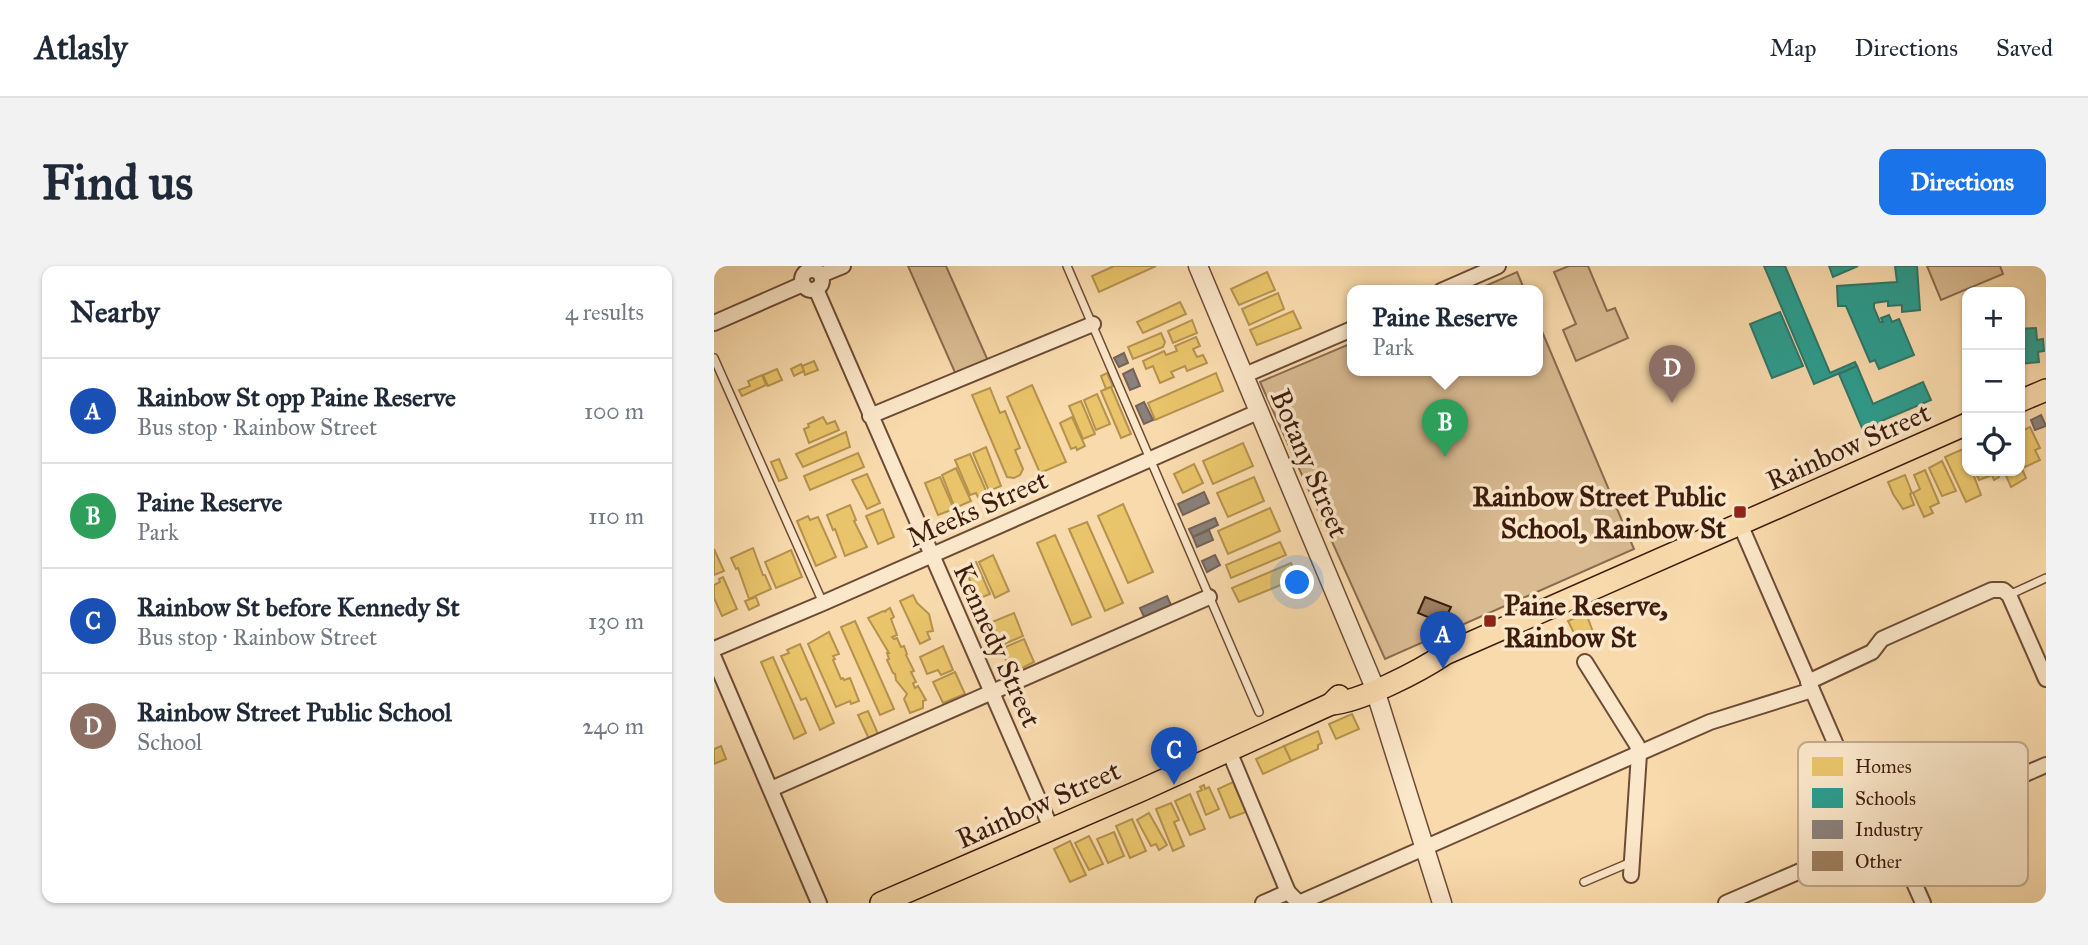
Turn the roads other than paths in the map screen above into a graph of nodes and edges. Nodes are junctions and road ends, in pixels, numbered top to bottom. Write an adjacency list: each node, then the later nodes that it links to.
1 (843, 266): 5 (street)
2 (1066, 266): 8 (lane)
3 (1198, 266): 11 (street, Botany Street)
4 (1498, 266): 6 (street)
5 (811, 277): 7 (street); 15 (street, Kennedy Street)
6 (1455, 285)
7 (714, 323)
8 (1093, 324): 15 (street); 17 (lane)
9 (1347, 331): 11 (street)
10 (714, 358): 23 (lane)
11 (1245, 375): 14 (street, Botany Street)
12 (2046, 390): 13 (main road)
13 (2025, 399)
14 (1259, 411): 17 (street, Meeks Street); 28 (street, Botany Street)
15 (870, 416): 19 (street, Kennedy Street)
16 (1962, 426): 18 (main road, Rainbow Street)
17 (1151, 458): 19 (street, Meeks Street); 22 (lane)
18 (1740, 524): 28 (main road, Rainbow Street); 29 (street)
19 (932, 554): 23 (street, Meeks Street); 30 (street, Kennedy Street)
20 (2046, 578): 21 (lane)
21 (2009, 595): 27 (street); 29 (street)
22 (1209, 597): 30 (street); 31 (lane)
23 (823, 603): 24 (street, Meeks Street)
24 (714, 649)
25 (714, 658): 37 (street)
26 (1585, 662): 34 (street)
27 (2046, 679)
28 (1374, 685): 33 (main road, Rainbow Street); 39 (street, Botany Street)
29 (1810, 686): 32 (street); 34 (street)
30 (992, 693): 37 (street); 38 (street, Kennedy Street)
31 (1259, 712)
32 (1834, 742)
33 (1229, 751): 38 (main road, Rainbow Street); 44 (street)
34 (1639, 754): 39 (street); 40 (street)
35 (2046, 765): 36 (street)
36 (2028, 773)
37 (771, 789): 45 (street)
38 (1051, 828): 46 (main road, Rainbow Street)
39 (1425, 849): 44 (street); 48 (street, Botany Street)
40 (1631, 868): 42 (lane)
41 (1798, 871): 49 (street)
42 (1584, 882)
43 (1915, 886): 50 (street)
44 (1288, 892): 47 (street)
45 (820, 903)
46 (881, 903)
47 (1263, 903)
48 (1442, 903)
49 (1726, 903)
50 (1923, 903)

